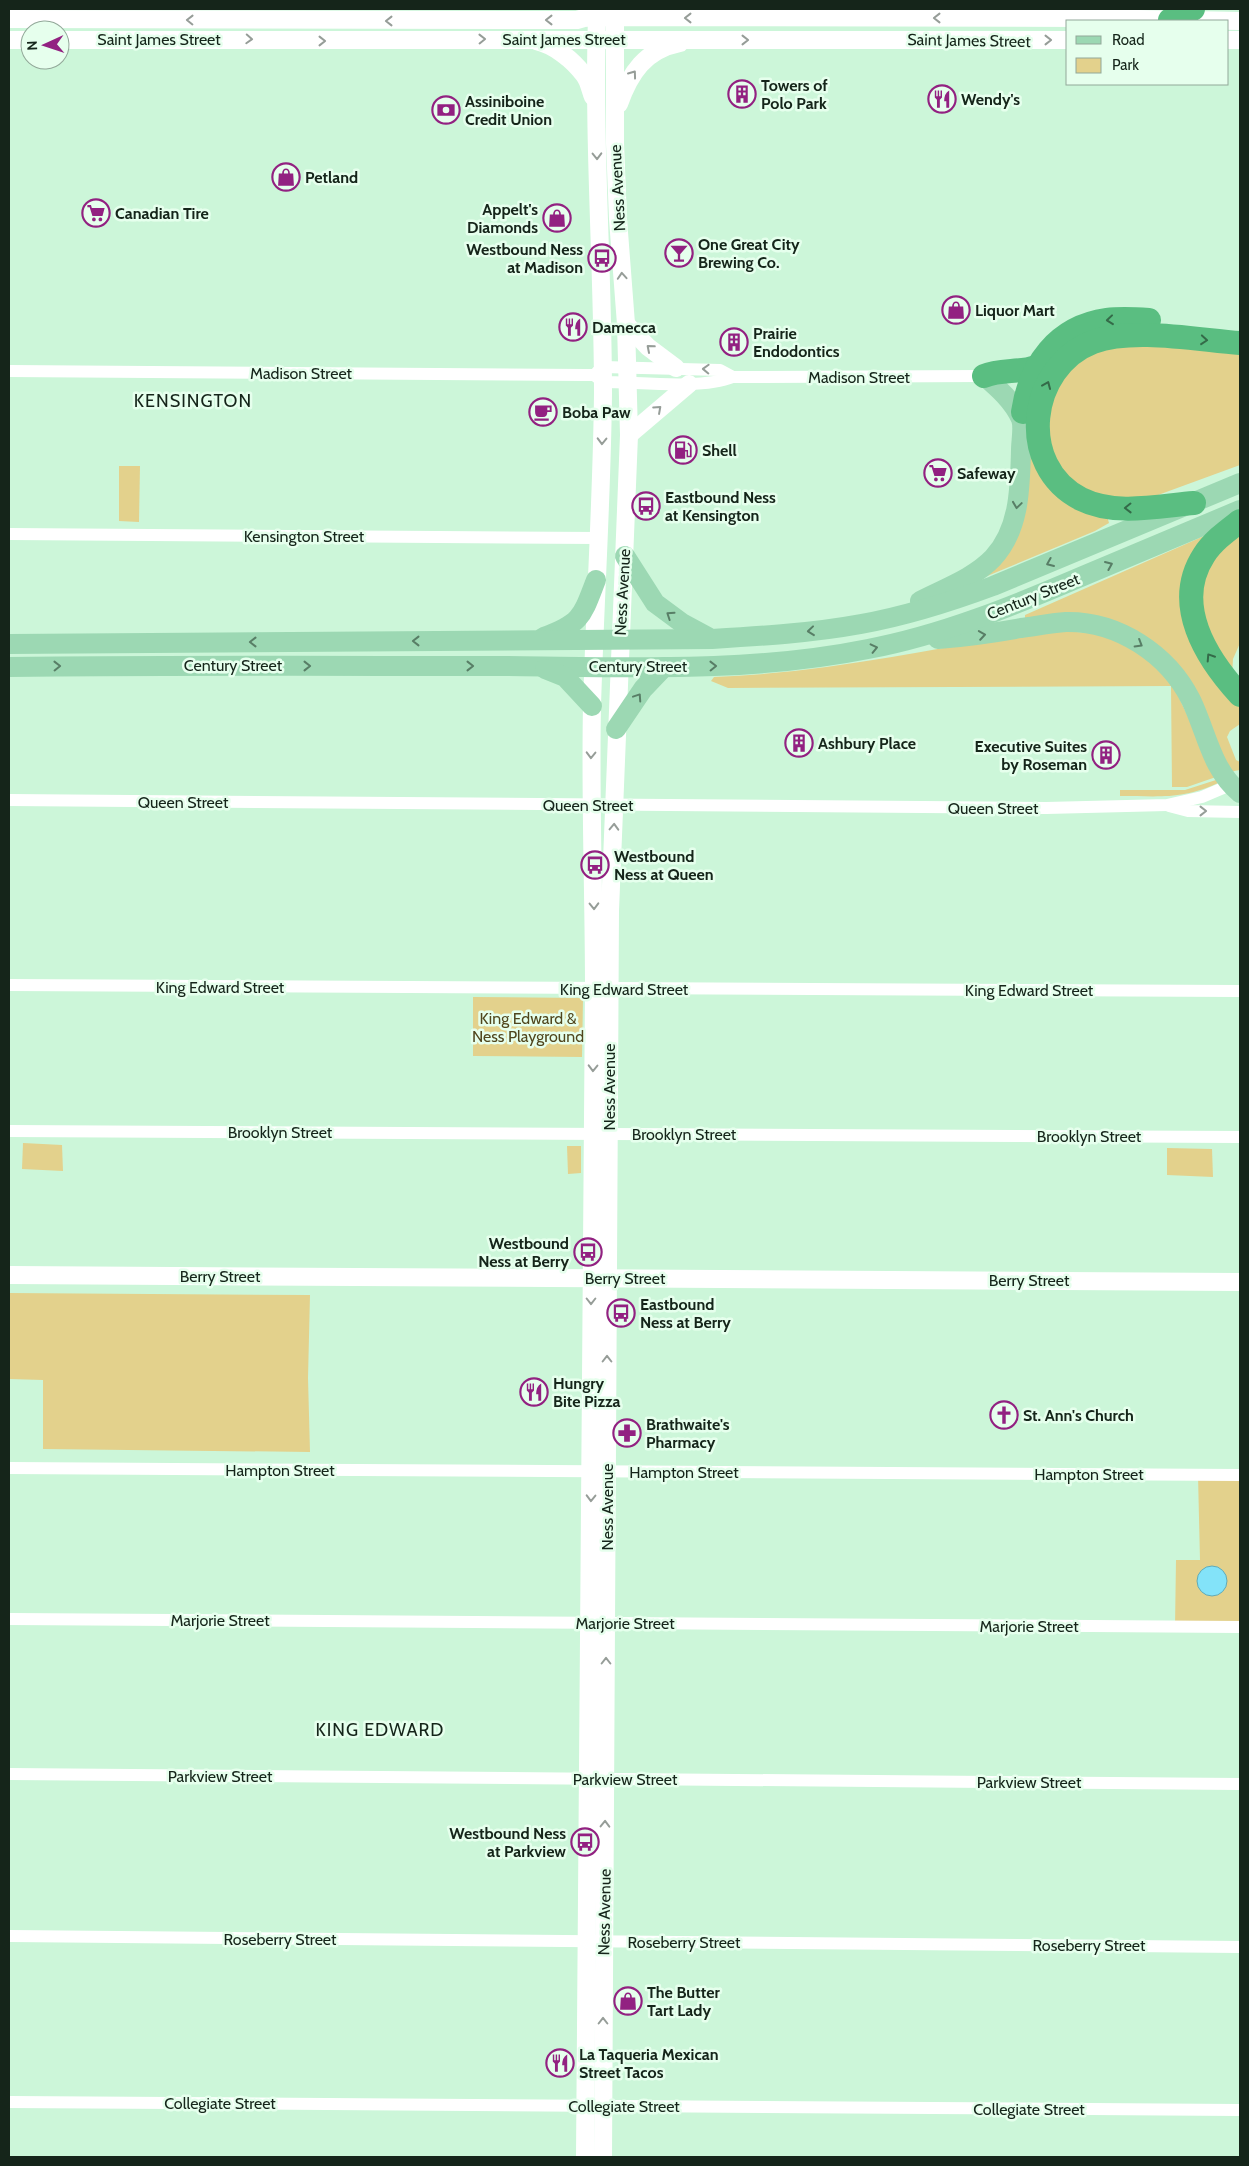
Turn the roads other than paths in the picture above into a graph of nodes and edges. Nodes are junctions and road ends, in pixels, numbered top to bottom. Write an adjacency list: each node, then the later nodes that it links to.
1 (1193, 9): 5 (highway)
2 (597, 18): 3 (main road, Saint James Street); 4 (main road, Saint James Street, one-way to 4); 8 (main road, Ness Avenue)
3 (615, 18): 5 (main road, Saint James Street, one-way to 3); 9 (main road, Ness Avenue)
4 (9, 19)
5 (1170, 20)
6 (524, 38): 7 (main road, Saint James Street, one-way to 6); 8 (main road, Saint James Street); 12 (main road)
7 (70, 40)
8 (596, 40): 9 (main road, Saint James Street); 12 (main road, Ness Avenue)
9 (614, 40): 10 (main road, Saint James Street); 13 (main road, Ness Avenue)
10 (697, 40): 11 (main road, Saint James Street, one-way to 11); 13 (main road, one-way to 10)
11 (1066, 40)
12 (596, 107): 20 (main road, Ness Avenue, one-way to 20)
13 (614, 119): 14 (main road, Ness Avenue, one-way to 13)
14 (626, 324): 18 (main road, one-way to 14); 21 (main road, Ness Avenue)
15 (1240, 327): 17 (highway, one-way to 17)
16 (1240, 343): 28 (highway, one-way to 16)
17 (1036, 367): 22 (highway); 25 (highway)
18 (676, 368): 21 (street, Madison Street); 23 (street, Madison Street, one-way to 18)
19 (9, 371): 20 (street, Madison Street)
20 (600, 375): 21 (street, Madison Street); 32 (main road, Ness Avenue, one-way to 32)
21 (628, 375): 24 (street, Madison Street); 26 (main road, Ness Avenue)
22 (984, 376): 23 (street, Madison Street); 25 (main road)
23 (734, 377): 24 (street, Madison Street)
24 (688, 384): 26 (main road, one-way to 24)
25 (1022, 421): 35 (main road, one-way to 35)
26 (629, 434): 33 (main road, Ness Avenue)
27 (1240, 483): 28 (main road, Century Street)
28 (1194, 503): 35 (main road, Century Street, one-way to 35)
29 (1240, 510): 40 (main road, Century Street, one-way to 29)
30 (1240, 521): 47 (highway, one-way to 30)
31 (9, 534): 32 (street, Kensington Street)
32 (599, 538): 34 (main road, Ness Avenue)
33 (625, 556): 36 (main road, one-way to 33); 38 (main road, Ness Avenue)
34 (596, 580): 37 (main road, Ness Avenue); 39 (main road)
35 (890, 618): 36 (main road, Century Street, one-way to 36)
36 (712, 639): 38 (main road, Century Street)
37 (594, 640): 38 (main road, Century Street); 39 (main road, Century Street); 44 (main road, Ness Avenue)
38 (620, 640): 45 (main road, Ness Avenue)
39 (534, 641): 41 (main road, Century Street, one-way to 41)
40 (899, 642): 46 (main road, Century Street, one-way to 40); 50 (main road, one-way to 50)
41 (9, 644)
42 (9, 667): 43 (main road, Century Street, one-way to 43)
43 (541, 667): 44 (main road, Century Street); 48 (main road)
44 (593, 667): 45 (main road, Century Street); 48 (main road, Ness Avenue)
45 (619, 667): 46 (main road, Century Street); 49 (main road, Ness Avenue)
46 (664, 667): 49 (main road, one-way to 46)
47 (1240, 695)
48 (592, 706): 52 (main road, Ness Avenue, one-way to 52)
49 (616, 729): 53 (main road, Ness Avenue)
50 (1237, 786): 54 (street, Queen Street)
51 (9, 800): 52 (street, Queen Street)
52 (591, 804): 53 (street, Queen Street); 57 (main road, Ness Avenue, one-way to 57)
53 (614, 805): 54 (street, Queen Street); 57 (main road, Ness Avenue, one-way to 53)
54 (1167, 805): 55 (street, Queen Street, one-way to 55)
55 (1240, 812)
56 (9, 986): 57 (street, King Edward Street)
57 (602, 989): 58 (street, King Edward Street); 60 (main road, Ness Avenue)
58 (1240, 991)
59 (9, 1131): 60 (street, Brooklyn Street)
60 (601, 1134): 61 (street, Brooklyn Street); 63 (main road, Ness Avenue)
61 (1240, 1137)
62 (9, 1275): 63 (main road, Berry Street)
63 (599, 1278): 64 (main road, Berry Street); 66 (main road, Ness Avenue)
64 (1240, 1282)
65 (9, 1468): 66 (street, Hampton Street)
66 (599, 1471): 67 (street, Hampton Street); 69 (main road, Ness Avenue)
67 (1240, 1475)
68 (9, 1619): 69 (street, Marjorie Street)
69 (598, 1623): 70 (street, Marjorie Street); 72 (main road, Ness Avenue)
70 (1240, 1627)
71 (9, 1774): 72 (street, Parkview Street)
72 (597, 1779): 73 (street, Parkview Street); 75 (main road, Ness Avenue)
73 (1240, 1784)
74 (9, 1936): 75 (street, Roseberry Street)
75 (595, 1941): 76 (street, Roseberry Street); 78 (main road, Ness Avenue)
76 (1240, 1947)
77 (9, 2102): 78 (street, Collegiate Street)
78 (594, 2106): 79 (street, Collegiate Street); 80 (main road, Ness Avenue); 81 (main road, Ness Avenue)
79 (1240, 2110)
80 (585, 2157)
81 (603, 2157)

